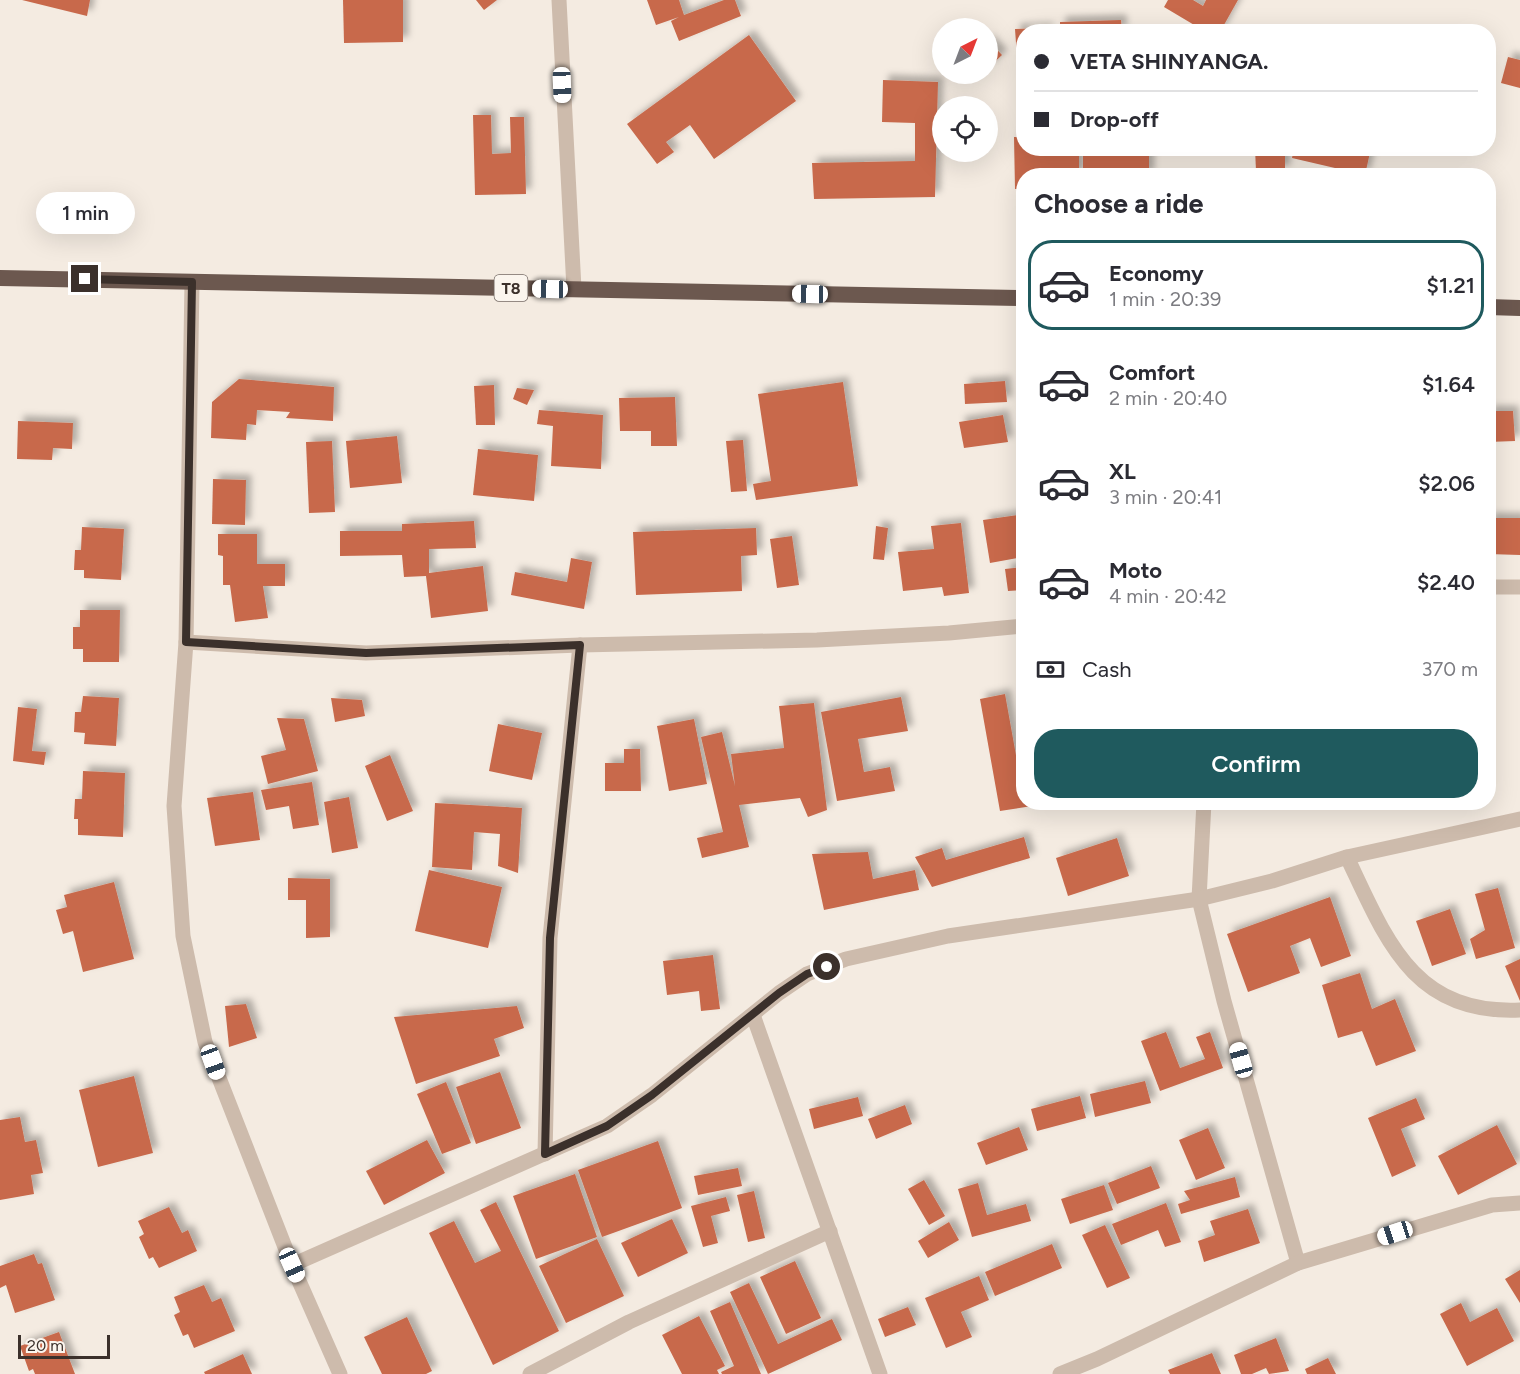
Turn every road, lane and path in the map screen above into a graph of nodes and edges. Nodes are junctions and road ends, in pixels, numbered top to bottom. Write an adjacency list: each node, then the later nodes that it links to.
1 (559, 0): 4 (street)
2 (0, 278): 3 (highway, T8)
3 (192, 282): 4 (highway, T8); 11 (street)
4 (574, 289): 5 (highway, T8)
5 (1016, 298)
6 (1496, 307): 7 (highway)
7 (1520, 308)
8 (1496, 587): 9 (street)
9 (1520, 588)
10 (1016, 627): 12 (street)
11 (186, 642): 12 (street); 23 (street)
12 (580, 645): 19 (street)
13 (1204, 810): 16 (street)
14 (1520, 819): 15 (street)
15 (1347, 857): 16 (street); 17 (street)
16 (1199, 899): 18 (street); 22 (street)
17 (1520, 1010)
18 (753, 1015): 19 (street); 21 (street)
19 (545, 1154): 23 (street)
20 (1520, 1203): 22 (street)
21 (830, 1231): 25 (street); 26 (street)
22 (1298, 1263): 27 (street)
23 (292, 1265): 24 (street)
24 (340, 1374)
25 (530, 1374)
26 (880, 1374)
27 (1060, 1374)

